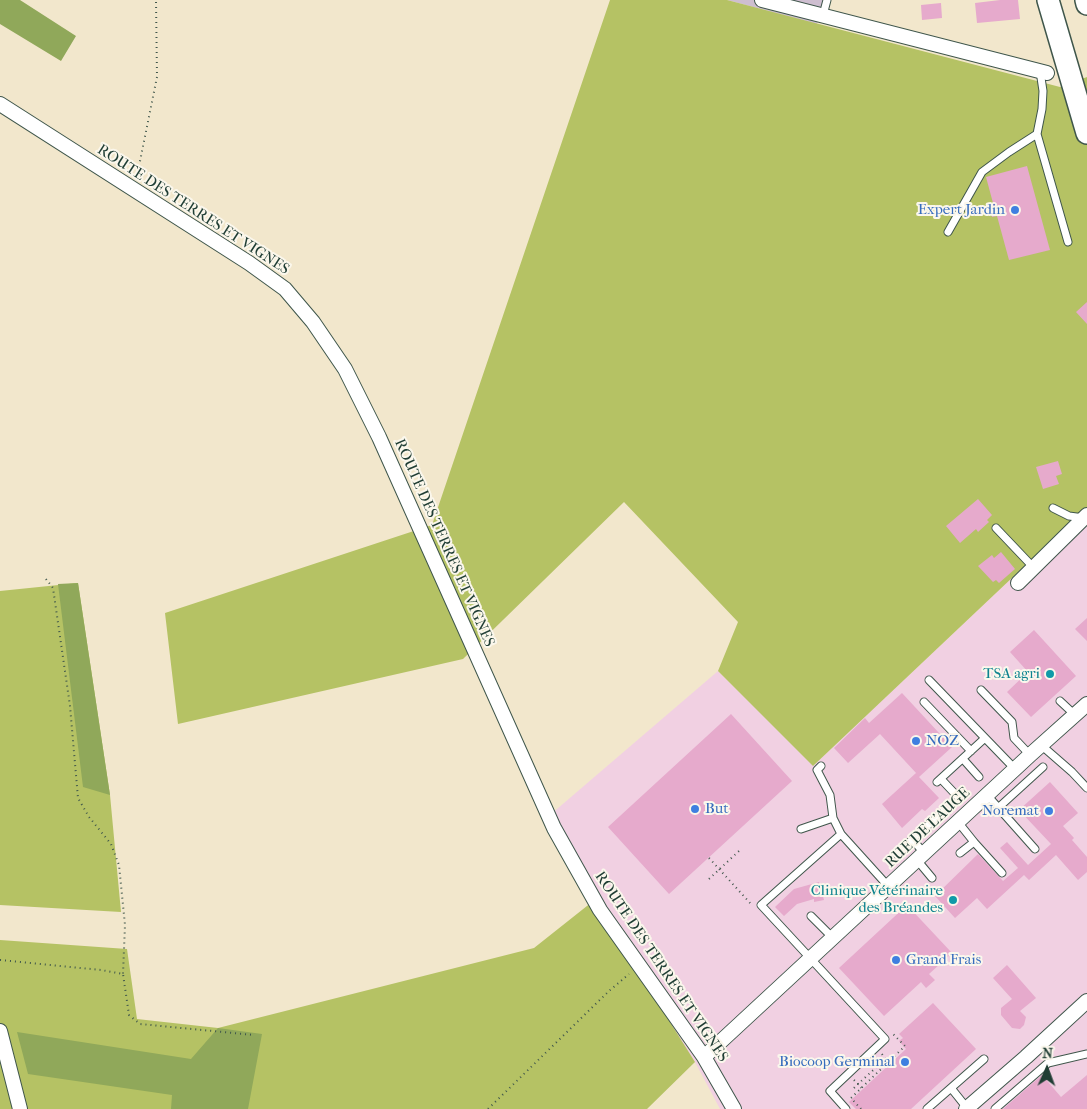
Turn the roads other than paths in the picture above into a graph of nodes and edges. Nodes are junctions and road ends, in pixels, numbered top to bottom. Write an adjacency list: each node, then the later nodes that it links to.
1 (762, 0): 6 (street)
2 (827, 0): 6 (lane)
3 (1048, 0): 9 (main road)
4 (1086, 0): 5 (main road)
5 (1087, 4)
6 (823, 15): 7 (street)
7 (1043, 72): 10 (lane)
8 (0, 104): 57 (street, ROUTE DES TERRES ET VIGNES)
9 (1087, 133)
10 (1037, 134): 11 (lane); 12 (lane)
11 (948, 232)
12 (1068, 242)
13 (1053, 508): 14 (lane)
14 (1086, 516): 16 (street)
15 (996, 528): 16 (lane)
16 (1034, 568): 17 (street)
17 (1018, 583)
18 (929, 680): 24 (lane)
19 (980, 690): 27 (lane)
20 (1060, 701): 23 (lane)
21 (924, 702): 26 (lane)
22 (1087, 704): 23 (street, RUE DE L'AUGE)
23 (1075, 715): 25 (street, RUE DE L'AUGE)
24 (985, 738): 26 (lane); 31 (lane)
25 (1041, 745): 27 (street, RUE DE L'AUGE); 33 (lane)
26 (971, 751): 28 (lane)
27 (1030, 755): 31 (street, RUE DE L'AUGE)
28 (963, 758): 32 (lane); 35 (lane)
29 (821, 766): 38 (lane)
30 (1043, 767): 36 (lane)
31 (1015, 769): 34 (street, RUE DE L'AUGE)
32 (980, 777)
33 (1087, 788)
34 (987, 795): 36 (lane); 39 (street, RUE DE L'AUGE)
35 (958, 798)
36 (998, 808): 44 (lane)
37 (944, 811): 42 (lane)
38 (833, 818): 40 (lane); 41 (lane)
39 (958, 822): 43 (lane); 47 (street, RUE DE L'AUGE)
40 (801, 829)
41 (842, 834): 50 (lane); 53 (lane)
42 (912, 839): 46 (lane); 47 (lane)
43 (974, 842): 45 (lane); 48 (lane)
44 (1035, 849)
45 (960, 853)
46 (896, 854)
47 (921, 856): 49 (lane); 50 (street, RUE DE L'AUGE)
48 (1002, 873)
49 (932, 878)
50 (888, 886): 52 (street, RUE DE L'AUGE)
51 (811, 916): 52 (lane)
52 (833, 938): 53 (street, RUE DE L'AUGE)
53 (810, 958): 57 (street, RUE DE L'AUGE); 63 (lane)
54 (1086, 1002): 60 (street)
55 (0, 1031): 61 (street)
56 (1087, 1054): 65 (lane)
57 (704, 1058): 62 (street, ROUTE DES TERRES ET VIGNES)
58 (984, 1059): 59 (lane)
59 (951, 1088): 60 (lane); 64 (lane)
60 (967, 1108)
61 (20, 1109)
62 (734, 1109)
63 (846, 1109)
64 (927, 1109)
65 (995, 1109)

